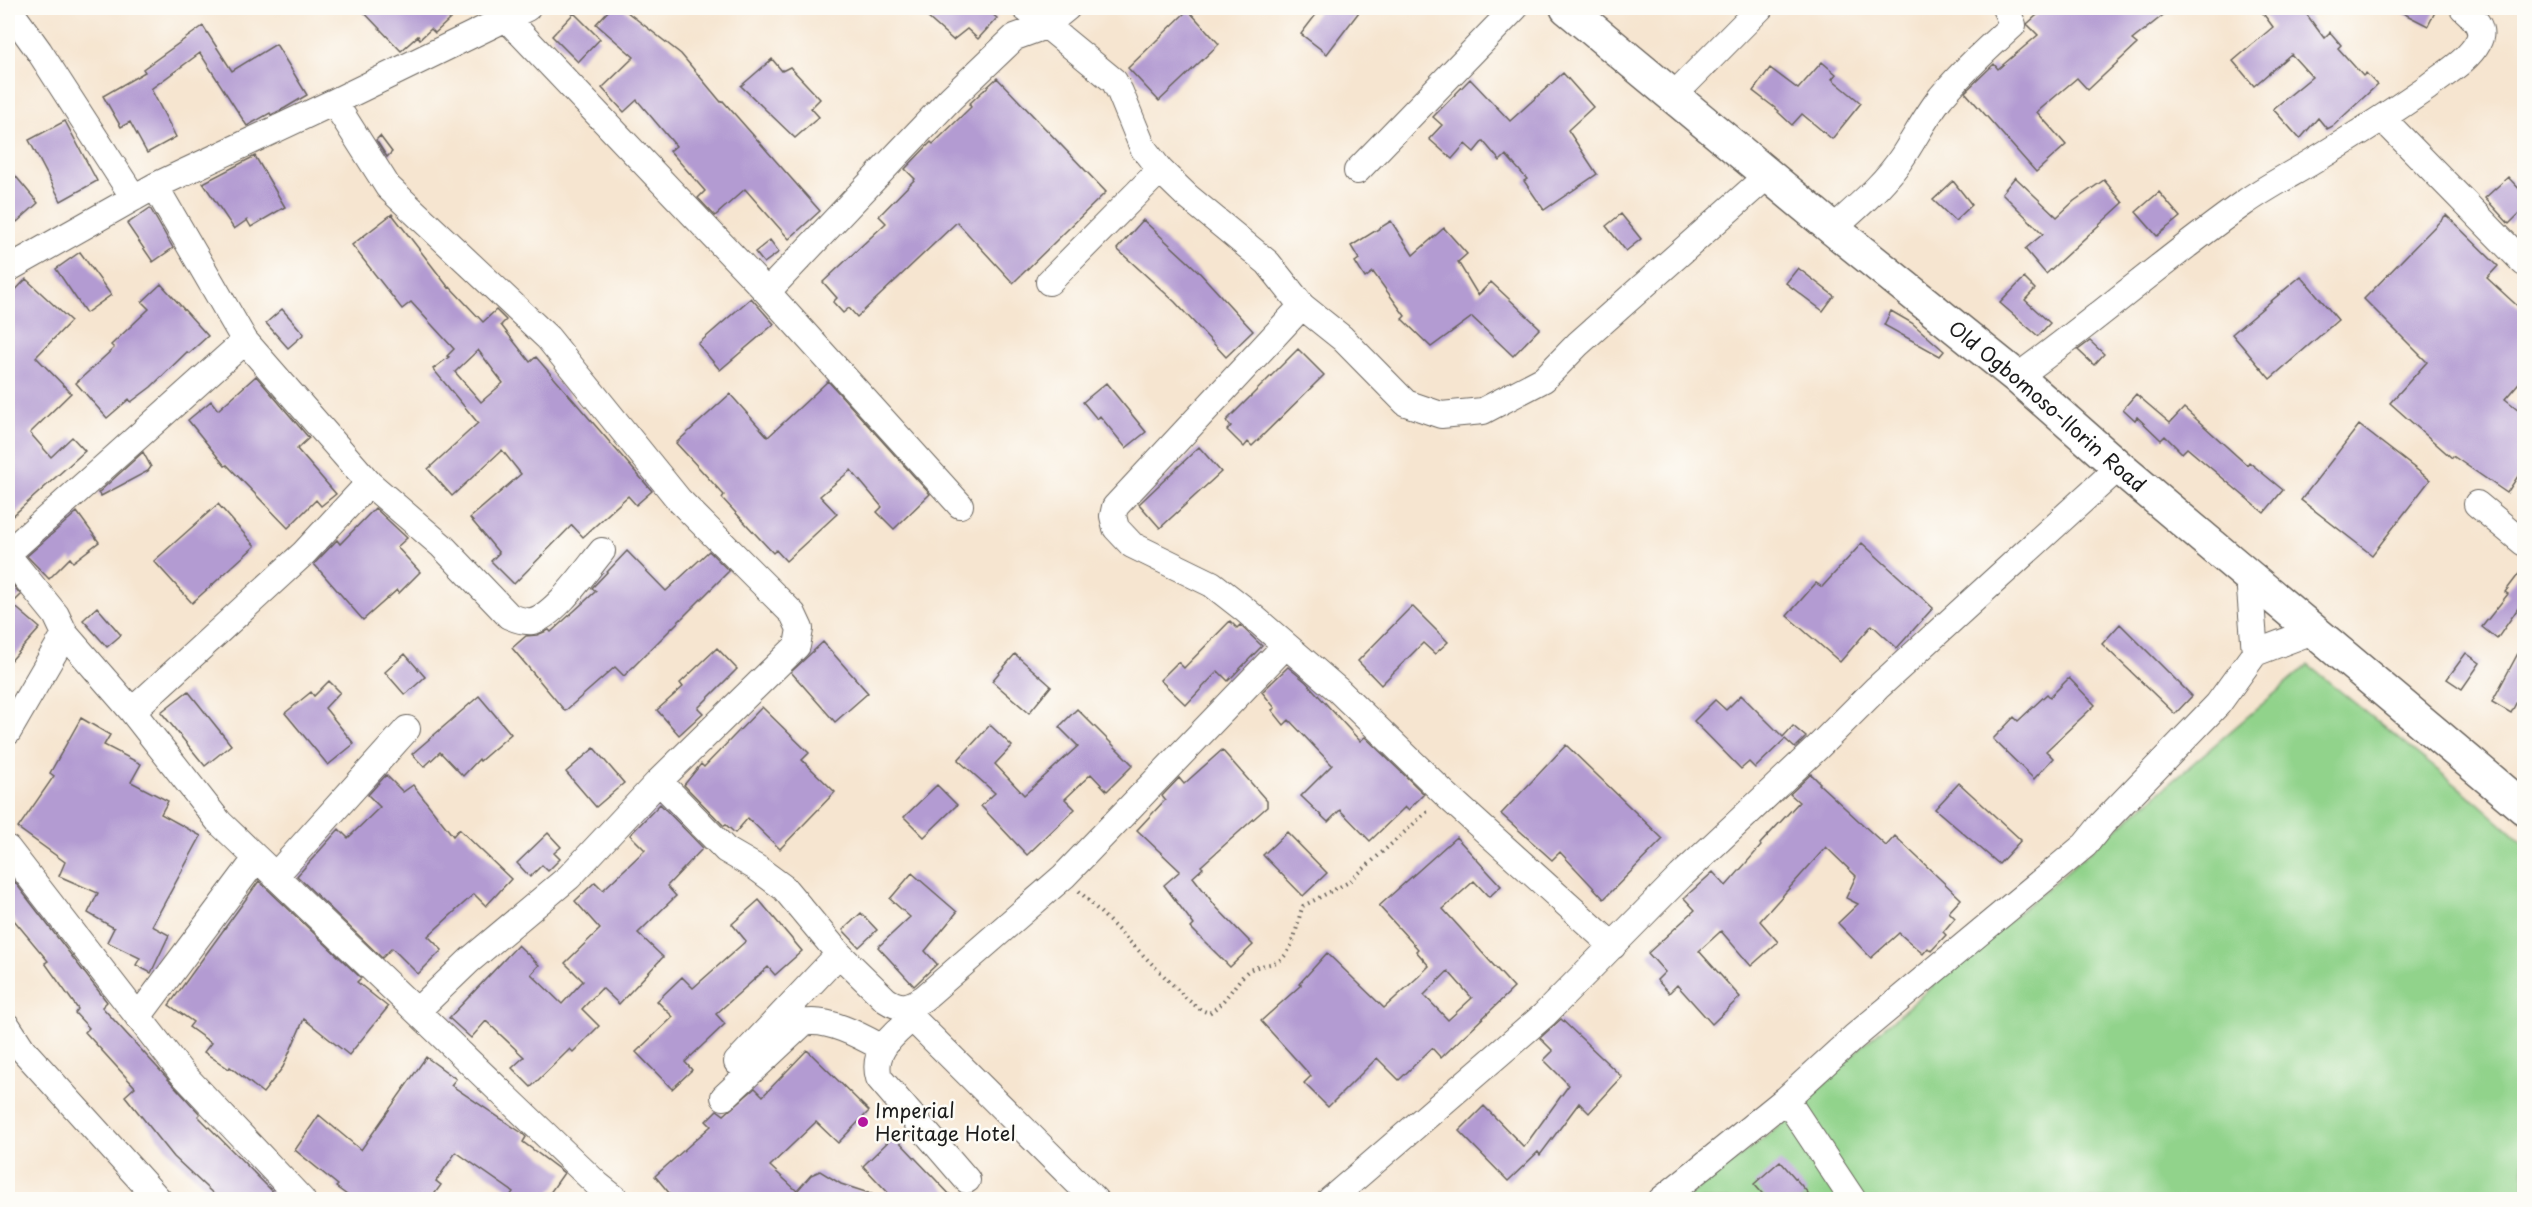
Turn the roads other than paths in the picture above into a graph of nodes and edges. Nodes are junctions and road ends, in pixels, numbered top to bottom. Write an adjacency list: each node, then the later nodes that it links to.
1 (8, 8): 19 (street)
2 (1014, 8): 12 (street)
3 (1025, 8): 11 (street)
4 (1067, 8): 11 (street)
5 (1515, 8): 17 (street)
6 (1567, 8): 13 (highway, Old Ogbomoso-Ilorin Road)
7 (1760, 8): 13 (street)
8 (2005, 8): 20 (street)
9 (2463, 8): 15 (street)
10 (517, 13): 14 (street); 24 (street)
11 (1045, 26): 12 (street); 16 (street)
12 (1015, 37): 24 (street)
13 (1673, 96): 18 (highway, Old Ogbomoso-Ilorin Road)
14 (334, 102): 19 (street); 43 (street)
15 (2383, 119): 21 (street); 27 (street)
16 (1160, 170): 23 (street); 25 (street)
17 (1357, 171)
18 (1768, 175): 20 (highway, Old Ogbomoso-Ilorin Road); 25 (street)
19 (145, 192): 22 (street); 26 (street)
20 (1833, 229): 27 (highway, Old Ogbomoso-Ilorin Road)
21 (2520, 249)
22 (8, 269)
23 (1048, 282)
24 (767, 292): 31 (street)
25 (1302, 306): 38 (street)
26 (245, 341): 29 (street); 34 (street)
27 (2017, 377): 28 (highway, Old Ogbomoso-Ilorin Road)
28 (2119, 467): 35 (highway, Old Ogbomoso-Ilorin Road); 47 (street)
29 (369, 483): 33 (street); 40 (street)
30 (2477, 504): 32 (street)
31 (960, 505)
32 (2524, 543)
33 (602, 551)
34 (8, 555): 37 (street)
35 (2249, 577): 36 (highway, Old Ogbomoso-Ilorin Road); 39 (street)
36 (2313, 630): 39 (street); 44 (highway, Old Ogbomoso-Ilorin Road)
37 (65, 634): 40 (street); 42 (street)
38 (1285, 646): 47 (street); 50 (street)
39 (2255, 653): 54 (street)
40 (132, 711): 46 (street)
41 (407, 729): 46 (street)
42 (8, 732)
43 (659, 781): 48 (street); 49 (street)
44 (2524, 808)
45 (8, 849): 51 (street)
46 (266, 867): 49 (street); 51 (street)
47 (1613, 946): 60 (street)
48 (839, 954): 50 (street); 53 (street)
49 (417, 1011): 56 (street)
50 (907, 1012): 53 (street); 59 (street)
51 (138, 1017): 58 (street)
52 (8, 1027): 57 (street)
53 (881, 1047): 55 (street)
54 (1786, 1099): 61 (street); 62 (street)
55 (968, 1180)
56 (601, 1195)
57 (159, 1200)
58 (302, 1200)
59 (1095, 1200)
60 (1330, 1200)
61 (1661, 1200)
62 (1853, 1200)

